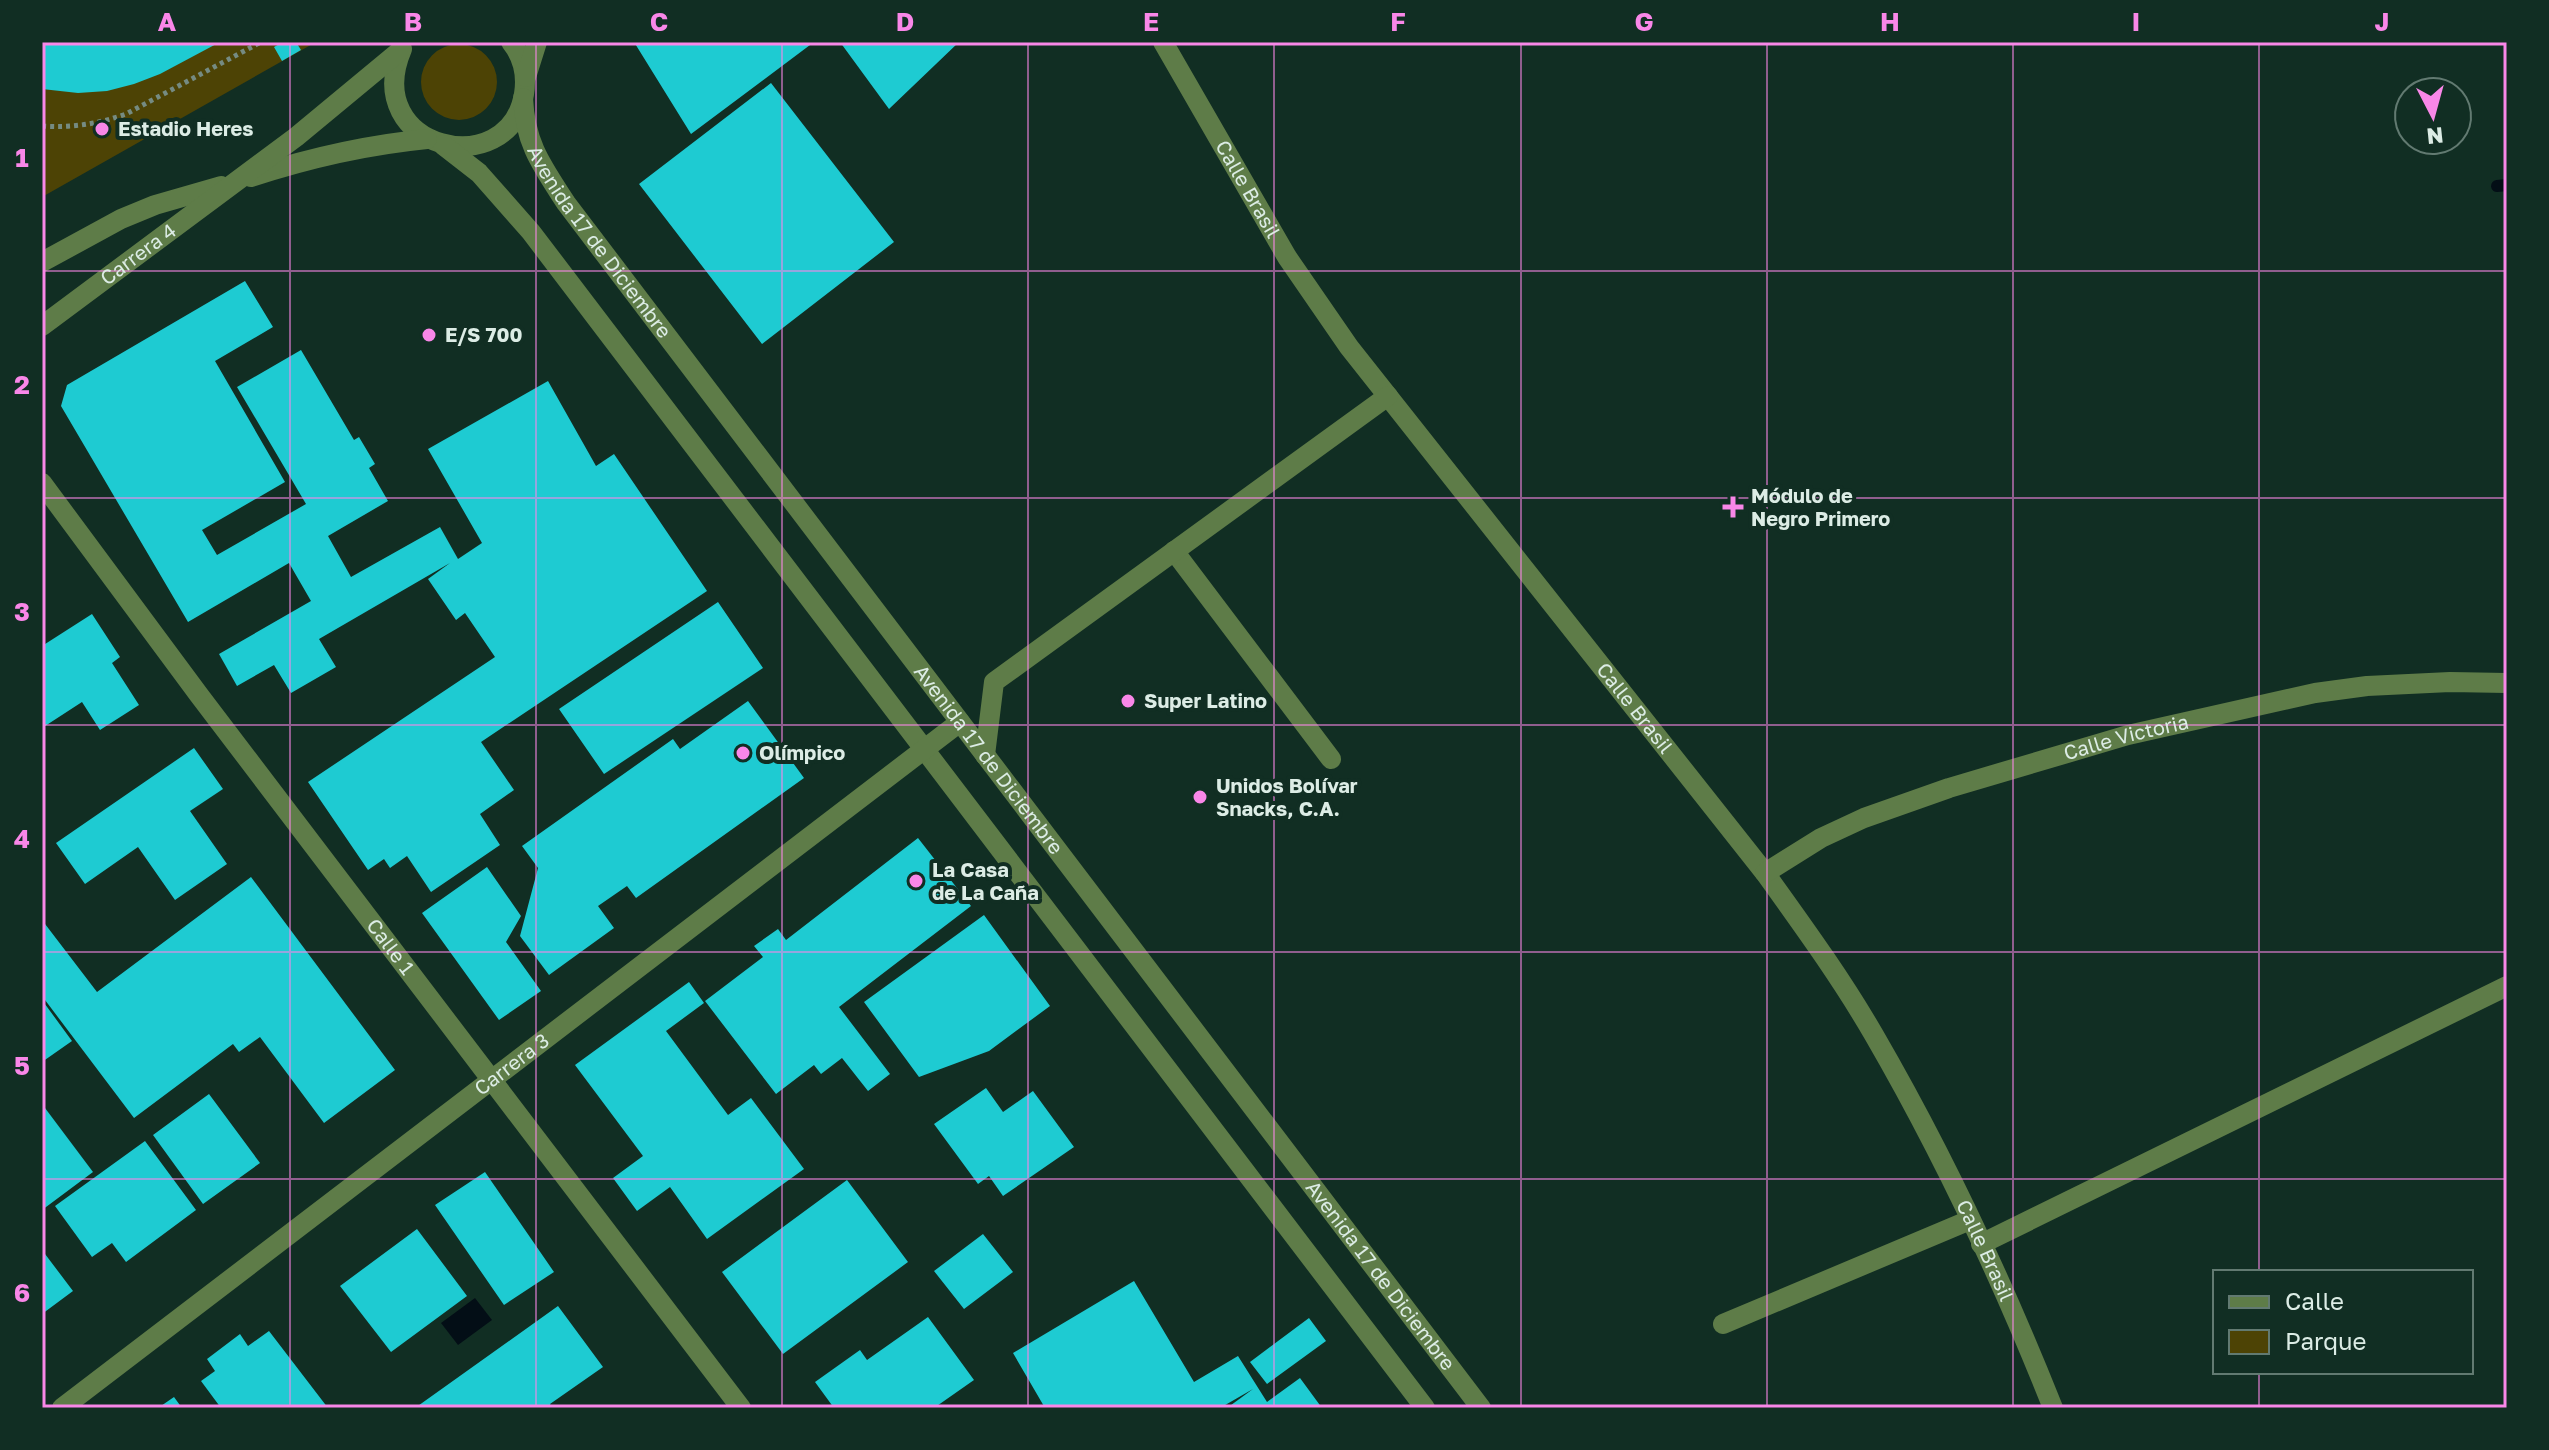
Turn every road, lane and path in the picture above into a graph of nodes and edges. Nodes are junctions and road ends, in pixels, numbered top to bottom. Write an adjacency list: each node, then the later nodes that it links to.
1 (261, 42): 7 (path)
2 (511, 42): 6 (street)
3 (537, 42): 6 (street)
4 (1163, 42): 12 (street, Calle Brasil)
5 (404, 46): 8 (street); 9 (street, Carrera 4)
6 (524, 89): 8 (street, Carrera 4); 16 (street, Avenida 17 de Diciembre)
7 (42, 126)
8 (435, 142): 9 (street, Carrera 4); 17 (street)
9 (235, 182): 10 (street); 11 (street, Carrera 4)
10 (42, 262)
11 (42, 326)
12 (1388, 396): 14 (street); 20 (street, Calle Brasil)
13 (42, 483): 22 (street, Calle 1)
14 (1174, 551): 18 (street); 19 (street)
15 (2507, 683): 20 (street, Calle Victoria)
16 (960, 722): 17 (street, Carrera 3); 18 (street, Avenida 17 de Diciembre)
17 (925, 749): 22 (street, Carrera 3); 28 (street)
18 (985, 755): 29 (street, Avenida 17 de Diciembre)
19 (1331, 759)
20 (1765, 873): 23 (street, Calle Brasil)
21 (2507, 986): 24 (street)
22 (492, 1080): 26 (street, Carrera 3); 27 (street, Calle 1)
23 (1970, 1220): 24 (street, Calle Brasil); 25 (street)
24 (1981, 1244): 30 (street, Calle Brasil)
25 (1723, 1324)
26 (62, 1408)
27 (741, 1408)
28 (1425, 1408)
29 (1481, 1408)
30 (2053, 1408)

